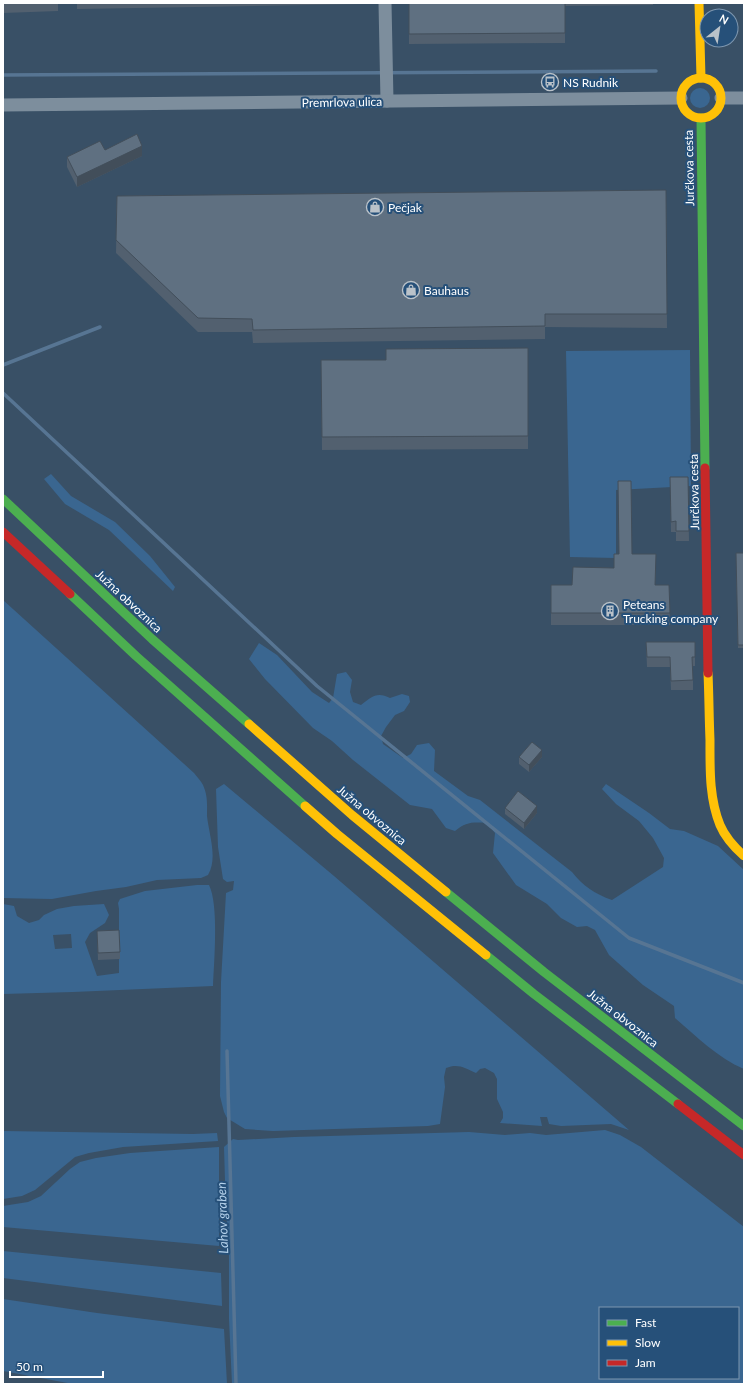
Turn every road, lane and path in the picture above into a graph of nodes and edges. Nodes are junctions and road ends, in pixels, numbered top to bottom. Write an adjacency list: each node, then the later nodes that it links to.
1 (385, 3): 7 (street)
2 (699, 3): 3 (main road)
3 (700, 78): 4 (main road); 5 (main road)
4 (681, 98): 7 (street, Premrlova ulica); 9 (main road)
5 (721, 98): 6 (street); 9 (main road)
6 (744, 98)
7 (387, 101): 8 (street, Premrlova ulica)
8 (3, 105)
9 (701, 118): 12 (main road, Jurčkova cesta)
10 (3, 499): 13 (main road, Južna obvoznica)
11 (3, 532): 14 (main road)
12 (744, 856)
13 (744, 1126)
14 (744, 1155)

